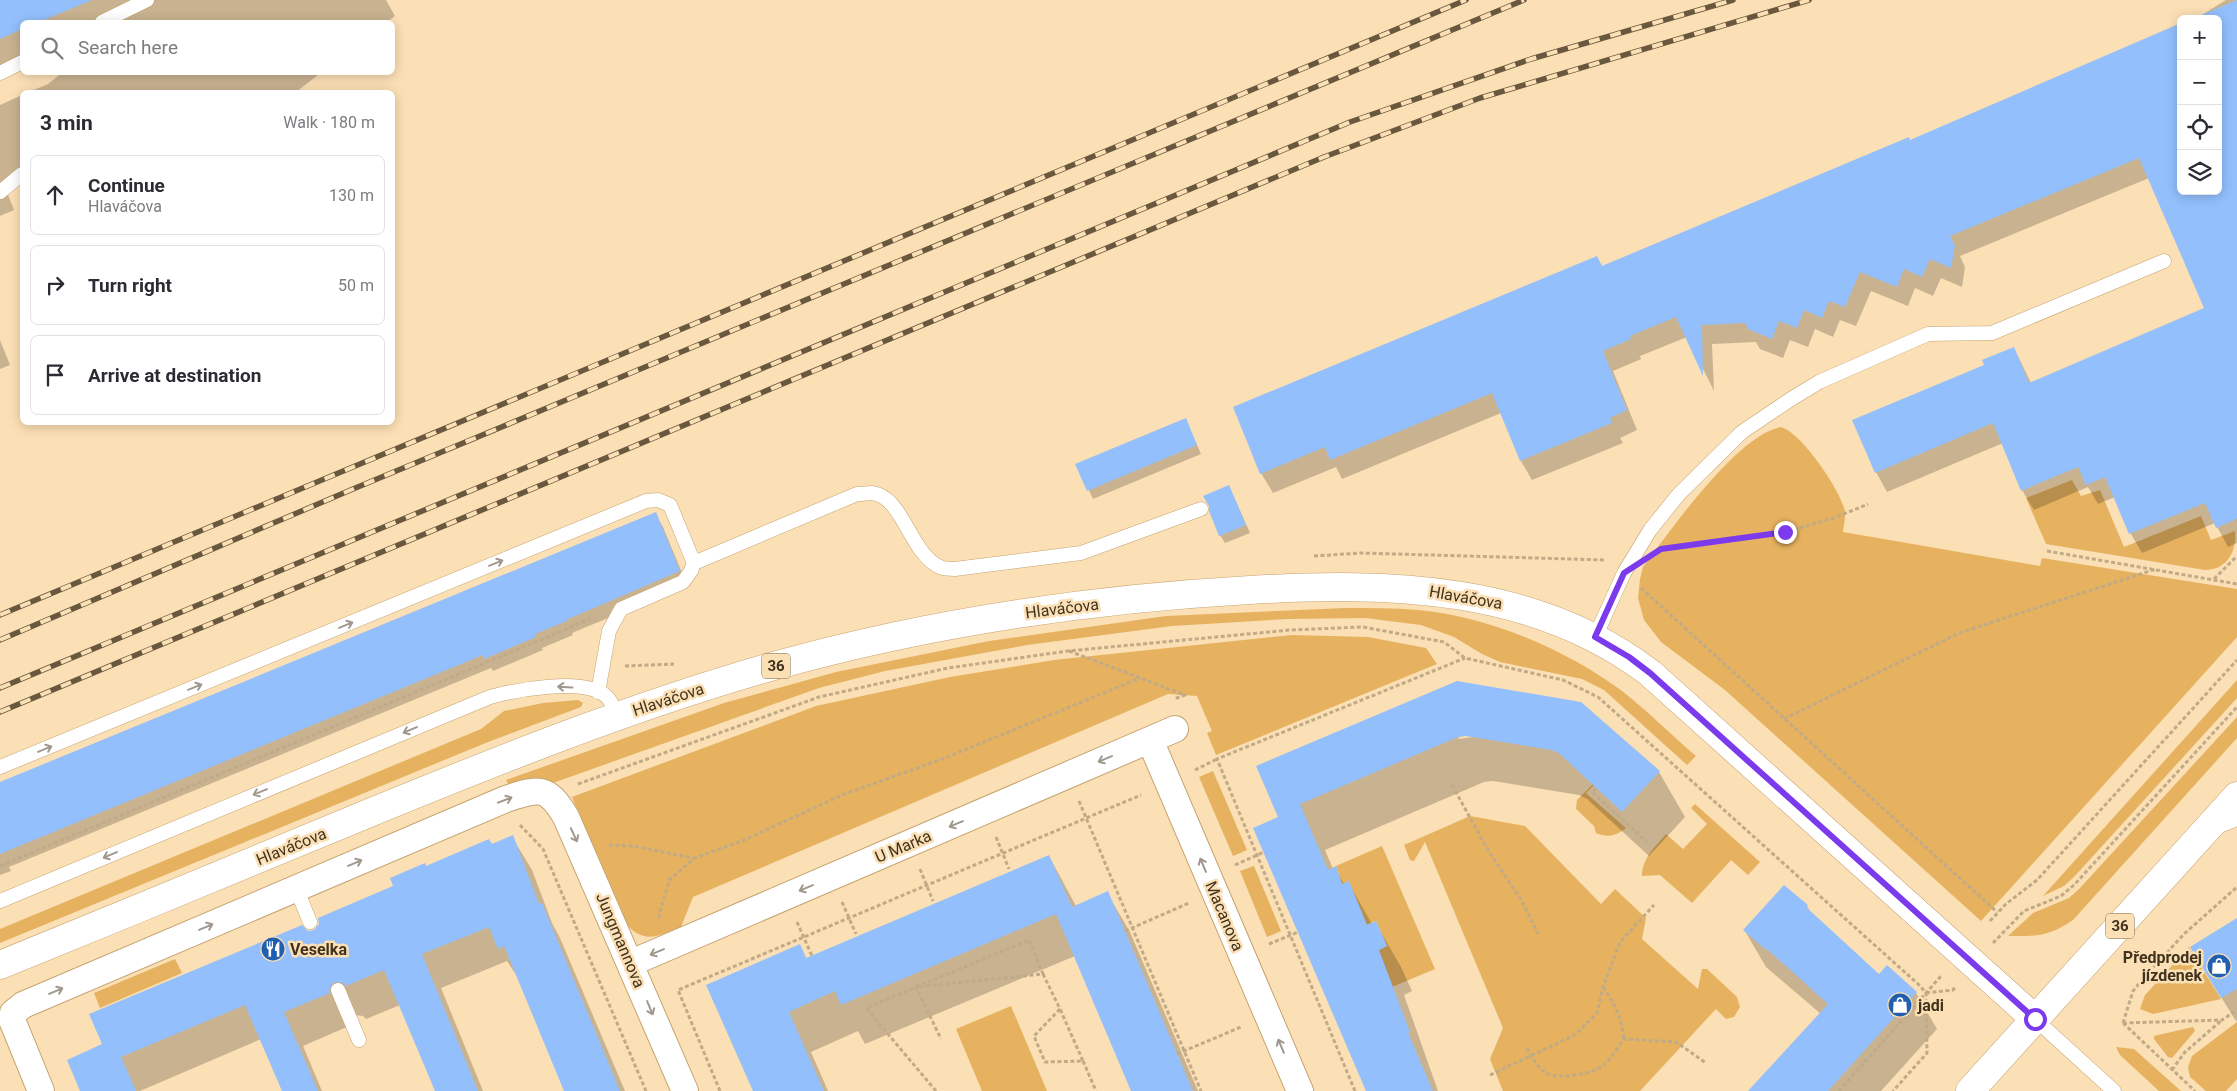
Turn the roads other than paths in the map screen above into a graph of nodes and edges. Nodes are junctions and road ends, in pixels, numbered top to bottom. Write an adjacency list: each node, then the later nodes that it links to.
1 (146, 0): 2 (lane)
2 (106, 20)
3 (20, 63): 4 (lane)
4 (0, 73)
5 (20, 176): 6 (lane)
6 (0, 192)
7 (2164, 261): 10 (lane)
8 (1201, 509): 9 (lane)
9 (694, 563): 11 (lane); 15 (lane, one-way to 9)
10 (1595, 637): 12 (main road, Hlaváčova / 36); 25 (main road, Hlaváčova / 36)
11 (598, 692): 12 (lane); 20 (lane, one-way to 20)
12 (617, 716): 23 (main road, Hlaváčova / 36)
13 (1176, 729): 14 (street, U Marka)
14 (1150, 740): 22 (street, U Marka, one-way to 22); 29 (street, Macanova, one-way to 14)
15 (0, 767)
16 (2237, 796): 18 (main road, 36)
17 (2237, 819): 18 (lane)
18 (2204, 833): 25 (main road, 36)
19 (296, 888): 21 (lane); 22 (street, Jungmannova, one-way to 22); 27 (street, one-way to 19)
20 (0, 901)
21 (310, 922)
22 (631, 963): 28 (street, Jungmannova, one-way to 28)
23 (0, 965)
24 (338, 990): 26 (lane)
25 (2035, 1019): 30 (main road); 31 (lane)
26 (359, 1040)
27 (41, 1091)
28 (685, 1091)
29 (1300, 1091)
30 (1970, 1091)
31 (2114, 1091)

